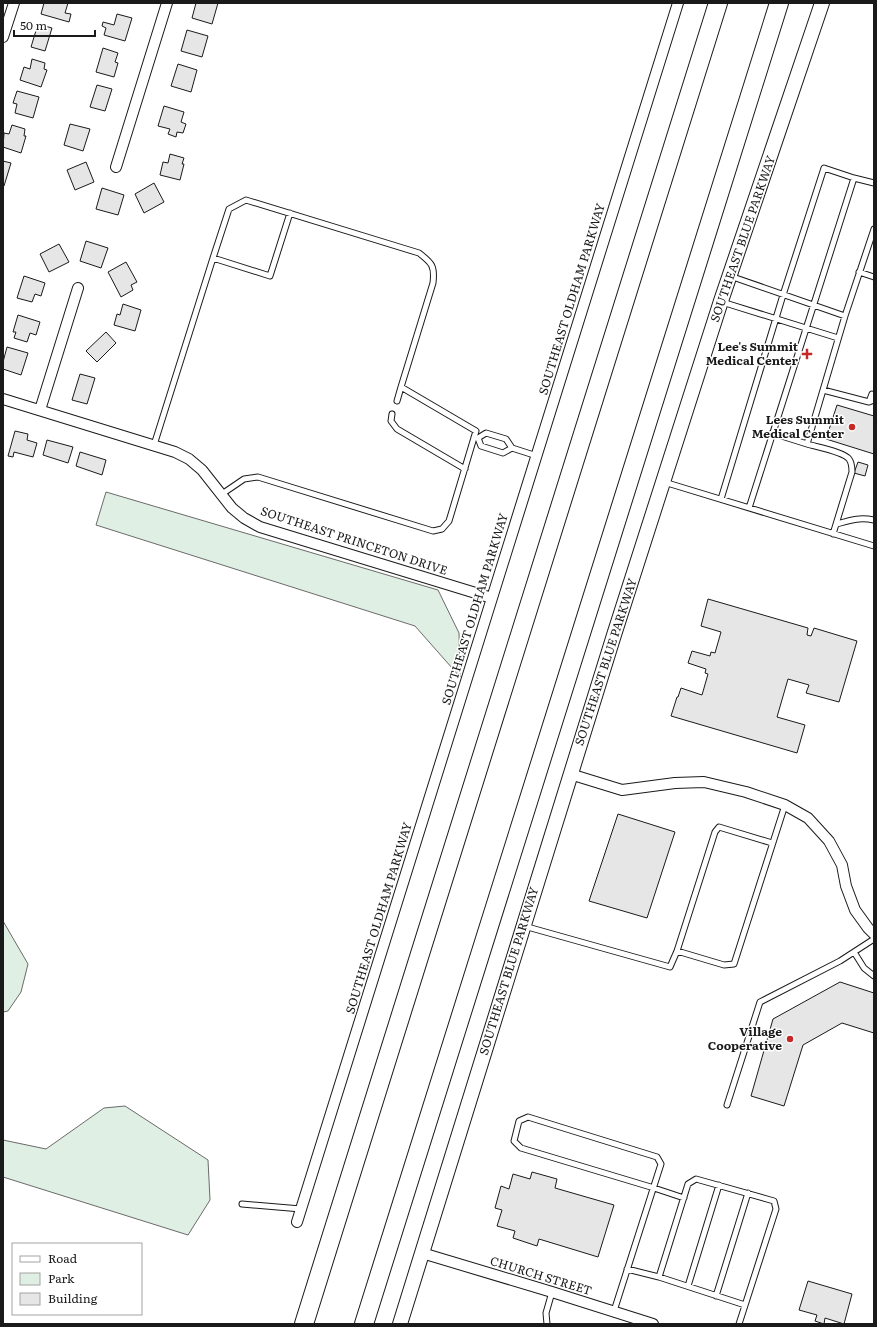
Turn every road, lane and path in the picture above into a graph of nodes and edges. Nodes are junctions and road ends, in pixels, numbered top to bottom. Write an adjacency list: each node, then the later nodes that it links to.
1 (14, 3): 7 (street)
2 (167, 3): 8 (street)
3 (678, 3): 38 (street, SOUTHEAST OLDHAM PARKWAY)
4 (718, 3): 74 (highway)
5 (779, 3): 75 (highway)
6 (822, 3): 15 (street, SOUTHEAST BLUE PARKWAY)
7 (3, 37)
8 (116, 167)
9 (854, 178): 10 (lane); 18 (lane); 20 (lane)
10 (874, 184)
11 (290, 213): 13 (lane); 13 (lane); 25 (lane)
12 (874, 229): 14 (lane)
13 (213, 258): 36 (lane)
14 (860, 272): 16 (lane); 21 (lane)
15 (730, 276): 18 (lane); 19 (street, SOUTHEAST BLUE PARKWAY)
16 (874, 277)
17 (78, 288): 31 (street)
18 (783, 295): 20 (lane); 22 (lane)
19 (721, 301): 22 (lane); 40 (street, SOUTHEAST BLUE PARKWAY)
20 (814, 306): 21 (lane); 23 (lane)
21 (845, 316): 24 (lane)
22 (776, 318): 23 (lane); 42 (lane)
23 (807, 328): 24 (lane); 33 (lane)
24 (838, 338): 26 (lane)
25 (402, 387): 29 (lane); 34 (lane)
26 (823, 390): 30 (lane); 35 (lane)
27 (872, 394): 30 (lane)
28 (3, 399): 31 (street, SOUTHEAST PRINCETON DRIVE)
29 (397, 401)
30 (872, 401)
31 (40, 410): 36 (street, SOUTHEAST PRINCETON DRIVE)
32 (392, 414): 39 (lane)
33 (772, 434): 35 (lane); 43 (lane)
34 (476, 438): 37 (lane); 37 (lane); 39 (lane)
35 (807, 444): 45 (lane)
36 (154, 445): 41 (street, SOUTHEAST PRINCETON DRIVE)
37 (512, 448): 38 (lane)
38 (537, 456): 48 (street, SOUTHEAST OLDHAM PARKWAY)
39 (465, 470): 41 (lane)
40 (664, 482): 42 (lane); 49 (street, SOUTHEAST BLUE PARKWAY)
41 (222, 494): 48 (street, SOUTHEAST PRINCETON DRIVE)
42 (721, 499): 43 (lane)
43 (749, 508): 46 (lane)
44 (874, 520): 45 (lane)
45 (837, 524): 46 (lane)
46 (833, 534): 47 (lane)
47 (874, 546)
48 (492, 598): 64 (street, SOUTHEAST OLDHAM PARKWAY)
49 (570, 774): 50 (street); 52 (street, SOUTHEAST BLUE PARKWAY)
50 (785, 805): 51 (lane); 53 (street)
51 (772, 843): 55 (lane); 55 (lane)
52 (523, 926): 55 (lane); 66 (street, SOUTHEAST BLUE PARKWAY)
53 (874, 934)
54 (874, 938): 56 (lane)
55 (677, 951)
56 (854, 952): 57 (lane); 58 (lane)
57 (874, 976)
58 (727, 1105)
59 (719, 1185): 61 (lane); 62 (lane); 69 (lane)
60 (654, 1188): 60 (lane); 62 (lane); 67 (lane)
61 (748, 1194): 71 (lane); 72 (lane)
62 (684, 1198): 68 (lane)
63 (242, 1204): 64 (lane)
64 (301, 1209): 65 (street, SOUTHEAST OLDHAM PARKWAY)
65 (297, 1222)
66 (422, 1253): 70 (street, CHURCH STREET); 76 (street, SOUTHEAST BLUE PARKWAY)
67 (628, 1269): 68 (lane); 73 (lane)
68 (659, 1277): 69 (lane)
69 (688, 1286): 71 (lane)
70 (552, 1292): 73 (street, CHURCH STREET); 77 (lane)
71 (716, 1296): 72 (lane)
72 (745, 1305): 79 (lane)
73 (614, 1311): 78 (street, CHURCH STREET)
74 (304, 1324)
75 (364, 1324)
76 (400, 1324)
77 (547, 1324)
78 (653, 1324)
79 (739, 1324)

